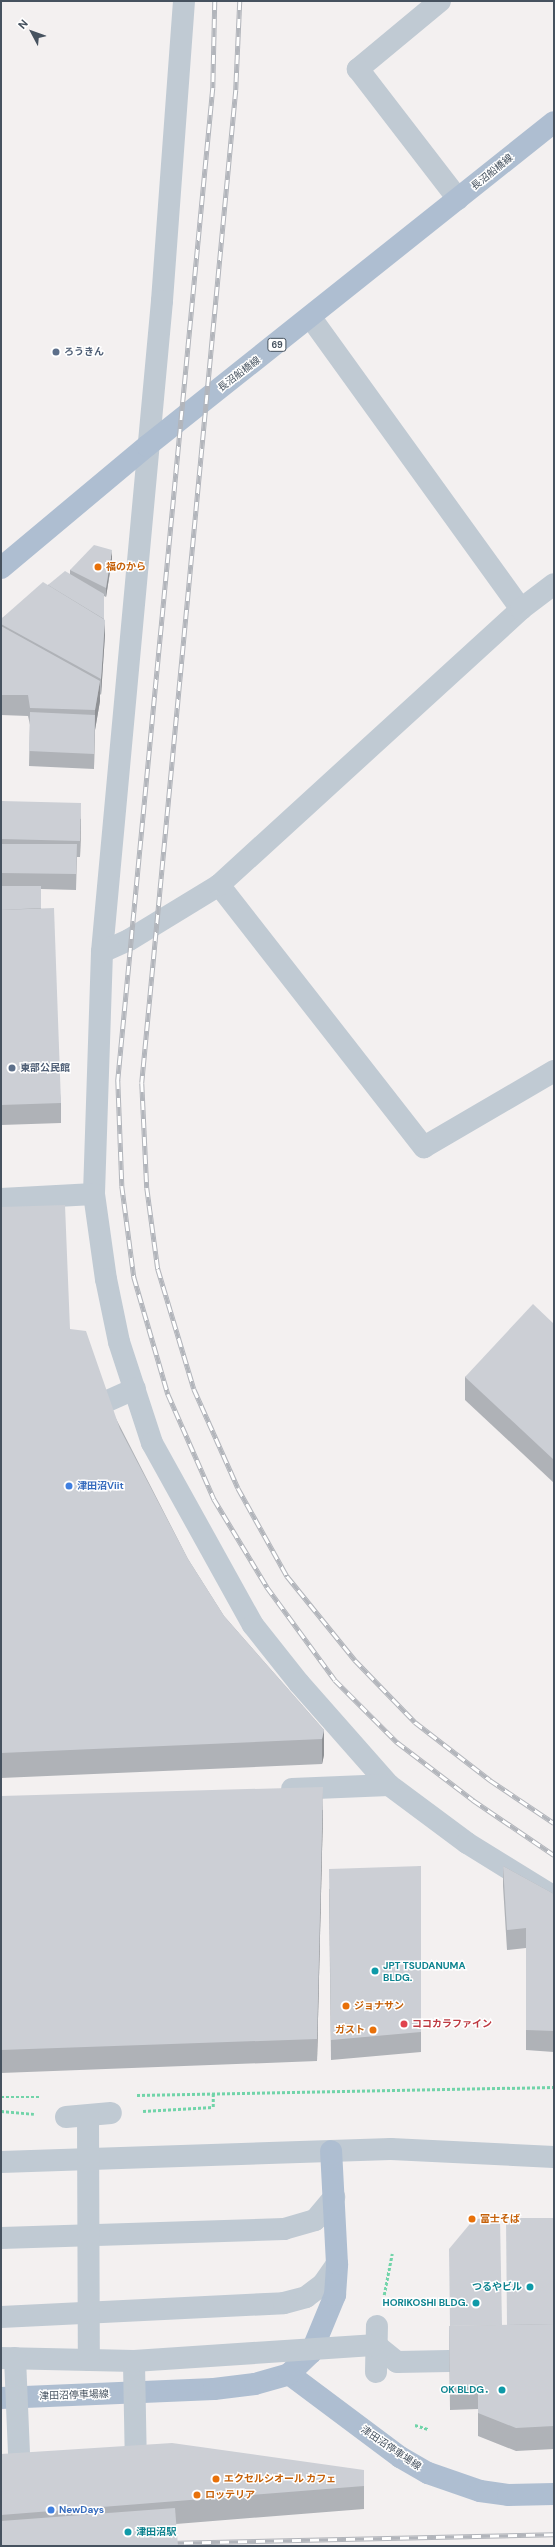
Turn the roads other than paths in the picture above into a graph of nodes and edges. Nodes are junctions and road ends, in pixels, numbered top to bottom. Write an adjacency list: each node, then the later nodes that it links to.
1 (184, 1): 6 (street)
2 (440, 1): 4 (street)
3 (554, 122): 4 (main road, 長沼船橋線 / 69)
4 (458, 199): 5 (main road, 長沼船橋線 / 69)
5 (312, 318): 6 (main road, 長沼船橋線 / 69); 9 (street)
6 (147, 446): 7 (main road, 長沼船橋線 / 69); 11 (street)
7 (1, 568)
8 (554, 584): 9 (street)
9 (521, 609): 10 (street)
10 (219, 885): 11 (street); 12 (street)
11 (102, 952): 13 (street)
12 (554, 1071)
13 (94, 1194): 14 (street); 15 (street)
14 (1, 1199)
15 (135, 1389): 16 (street); 17 (street)
16 (103, 1403)
17 (389, 1785): 18 (street); 19 (street)
18 (270, 1790)
19 (554, 1897)
20 (111, 2113): 22 (street)
21 (66, 2117): 22 (street)
22 (88, 2117): 32 (street, bridge)
23 (331, 2151): 24 (street); 25 (street); 26 (main road, 津田沼停車場線)
24 (554, 2157)
25 (1, 2162)
26 (334, 2197): 27 (street); 28 (main road, 津田沼停車場線)
27 (1, 2238)
28 (337, 2264): 29 (street); 36 (main road, 津田沼停車場線)
29 (1, 2317)
30 (376, 2336): 33 (street, bridge); 34 (street, bridge); 35 (street)
31 (8, 2358): 32 (street); 39 (street, bridge)
32 (89, 2360): 33 (street)
33 (134, 2361): 38 (street, bridge)
34 (449, 2361)
35 (376, 2372)
36 (289, 2374): 37 (main road, 津田沼停車場線); 40 (main road, 津田沼停車場線)
37 (1, 2398)
38 (136, 2468)
39 (20, 2476)
40 (554, 2494)

